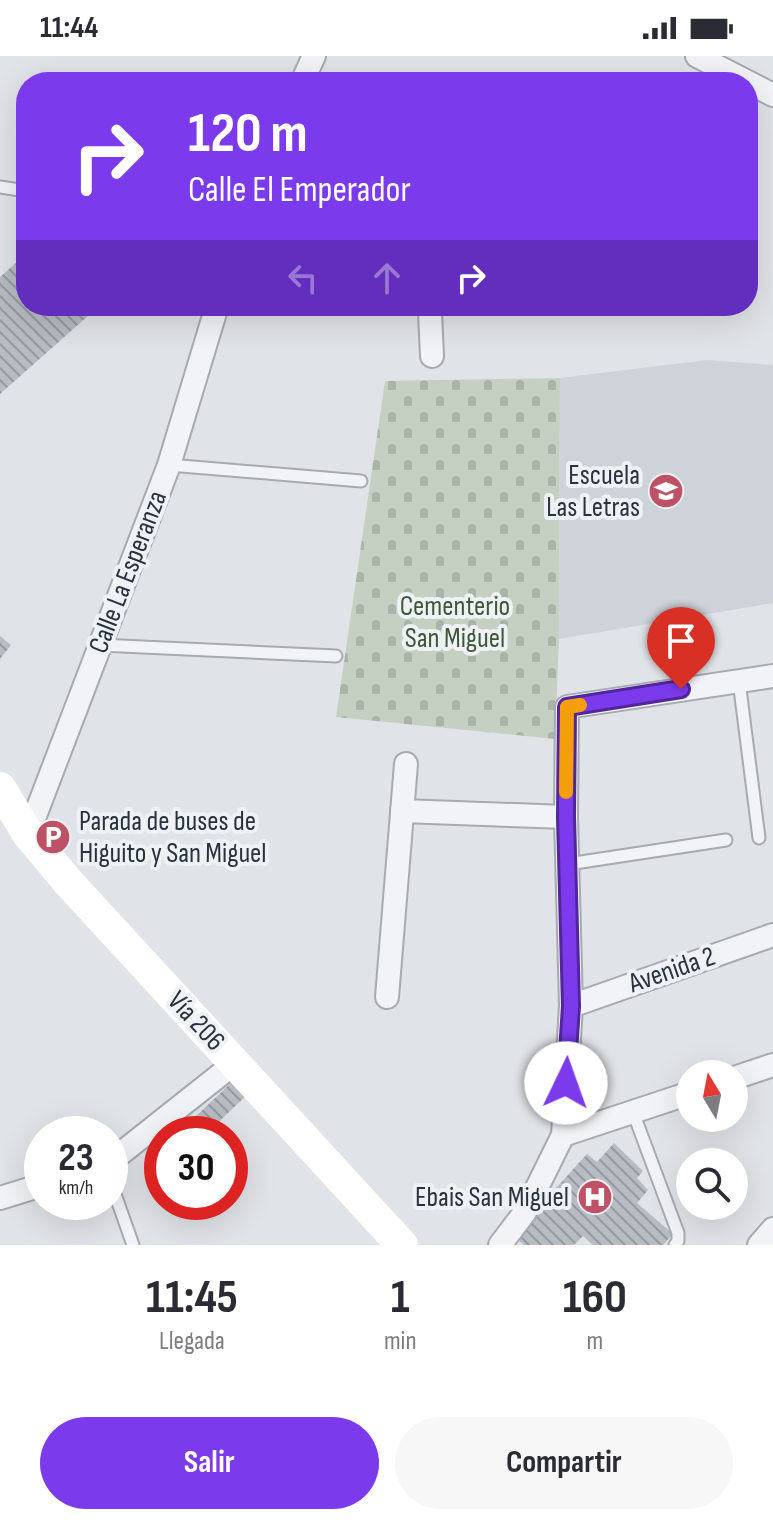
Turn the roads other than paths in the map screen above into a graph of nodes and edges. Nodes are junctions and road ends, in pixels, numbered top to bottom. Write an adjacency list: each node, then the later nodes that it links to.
1 (705, 57): 2 (street)
2 (732, 72)
3 (214, 316): 6 (street, Calle La Esperanza)
4 (430, 316): 5 (street)
5 (432, 356)
6 (169, 465): 7 (lane); 8 (street, Calle La Esperanza)
7 (361, 481)
8 (100, 645): 9 (lane); 16 (street, Calle La Esperanza)
9 (336, 656)
10 (773, 676): 11 (street)
11 (739, 681): 15 (street); 17 (lane)
12 (406, 764): 14 (street)
13 (0, 788): 16 (main road, Vía 206)
14 (402, 811): 15 (street); 21 (street)
15 (566, 817): 19 (street)
16 (28, 834): 23 (main road, Vía 206)
17 (759, 838)
18 (726, 840): 19 (lane)
19 (568, 864): 22 (street)
20 (773, 935): 22 (street, Avenida 2)
21 (387, 997)
22 (571, 1006): 28 (street)
23 (235, 1063): 29 (street); 35 (main road, Vía 206)
24 (773, 1065): 25 (street)
25 (748, 1073)
26 (676, 1098): 27 (street)
27 (633, 1112): 28 (street); 37 (lane)
28 (563, 1135): 36 (street)
29 (128, 1148)
30 (24, 1191): 31 (street)
31 (0, 1198)
32 (124, 1220): 34 (lane)
33 (773, 1229): 38 (street)
34 (133, 1245)
35 (402, 1245)
36 (500, 1245)
37 (675, 1245)
38 (759, 1245)

